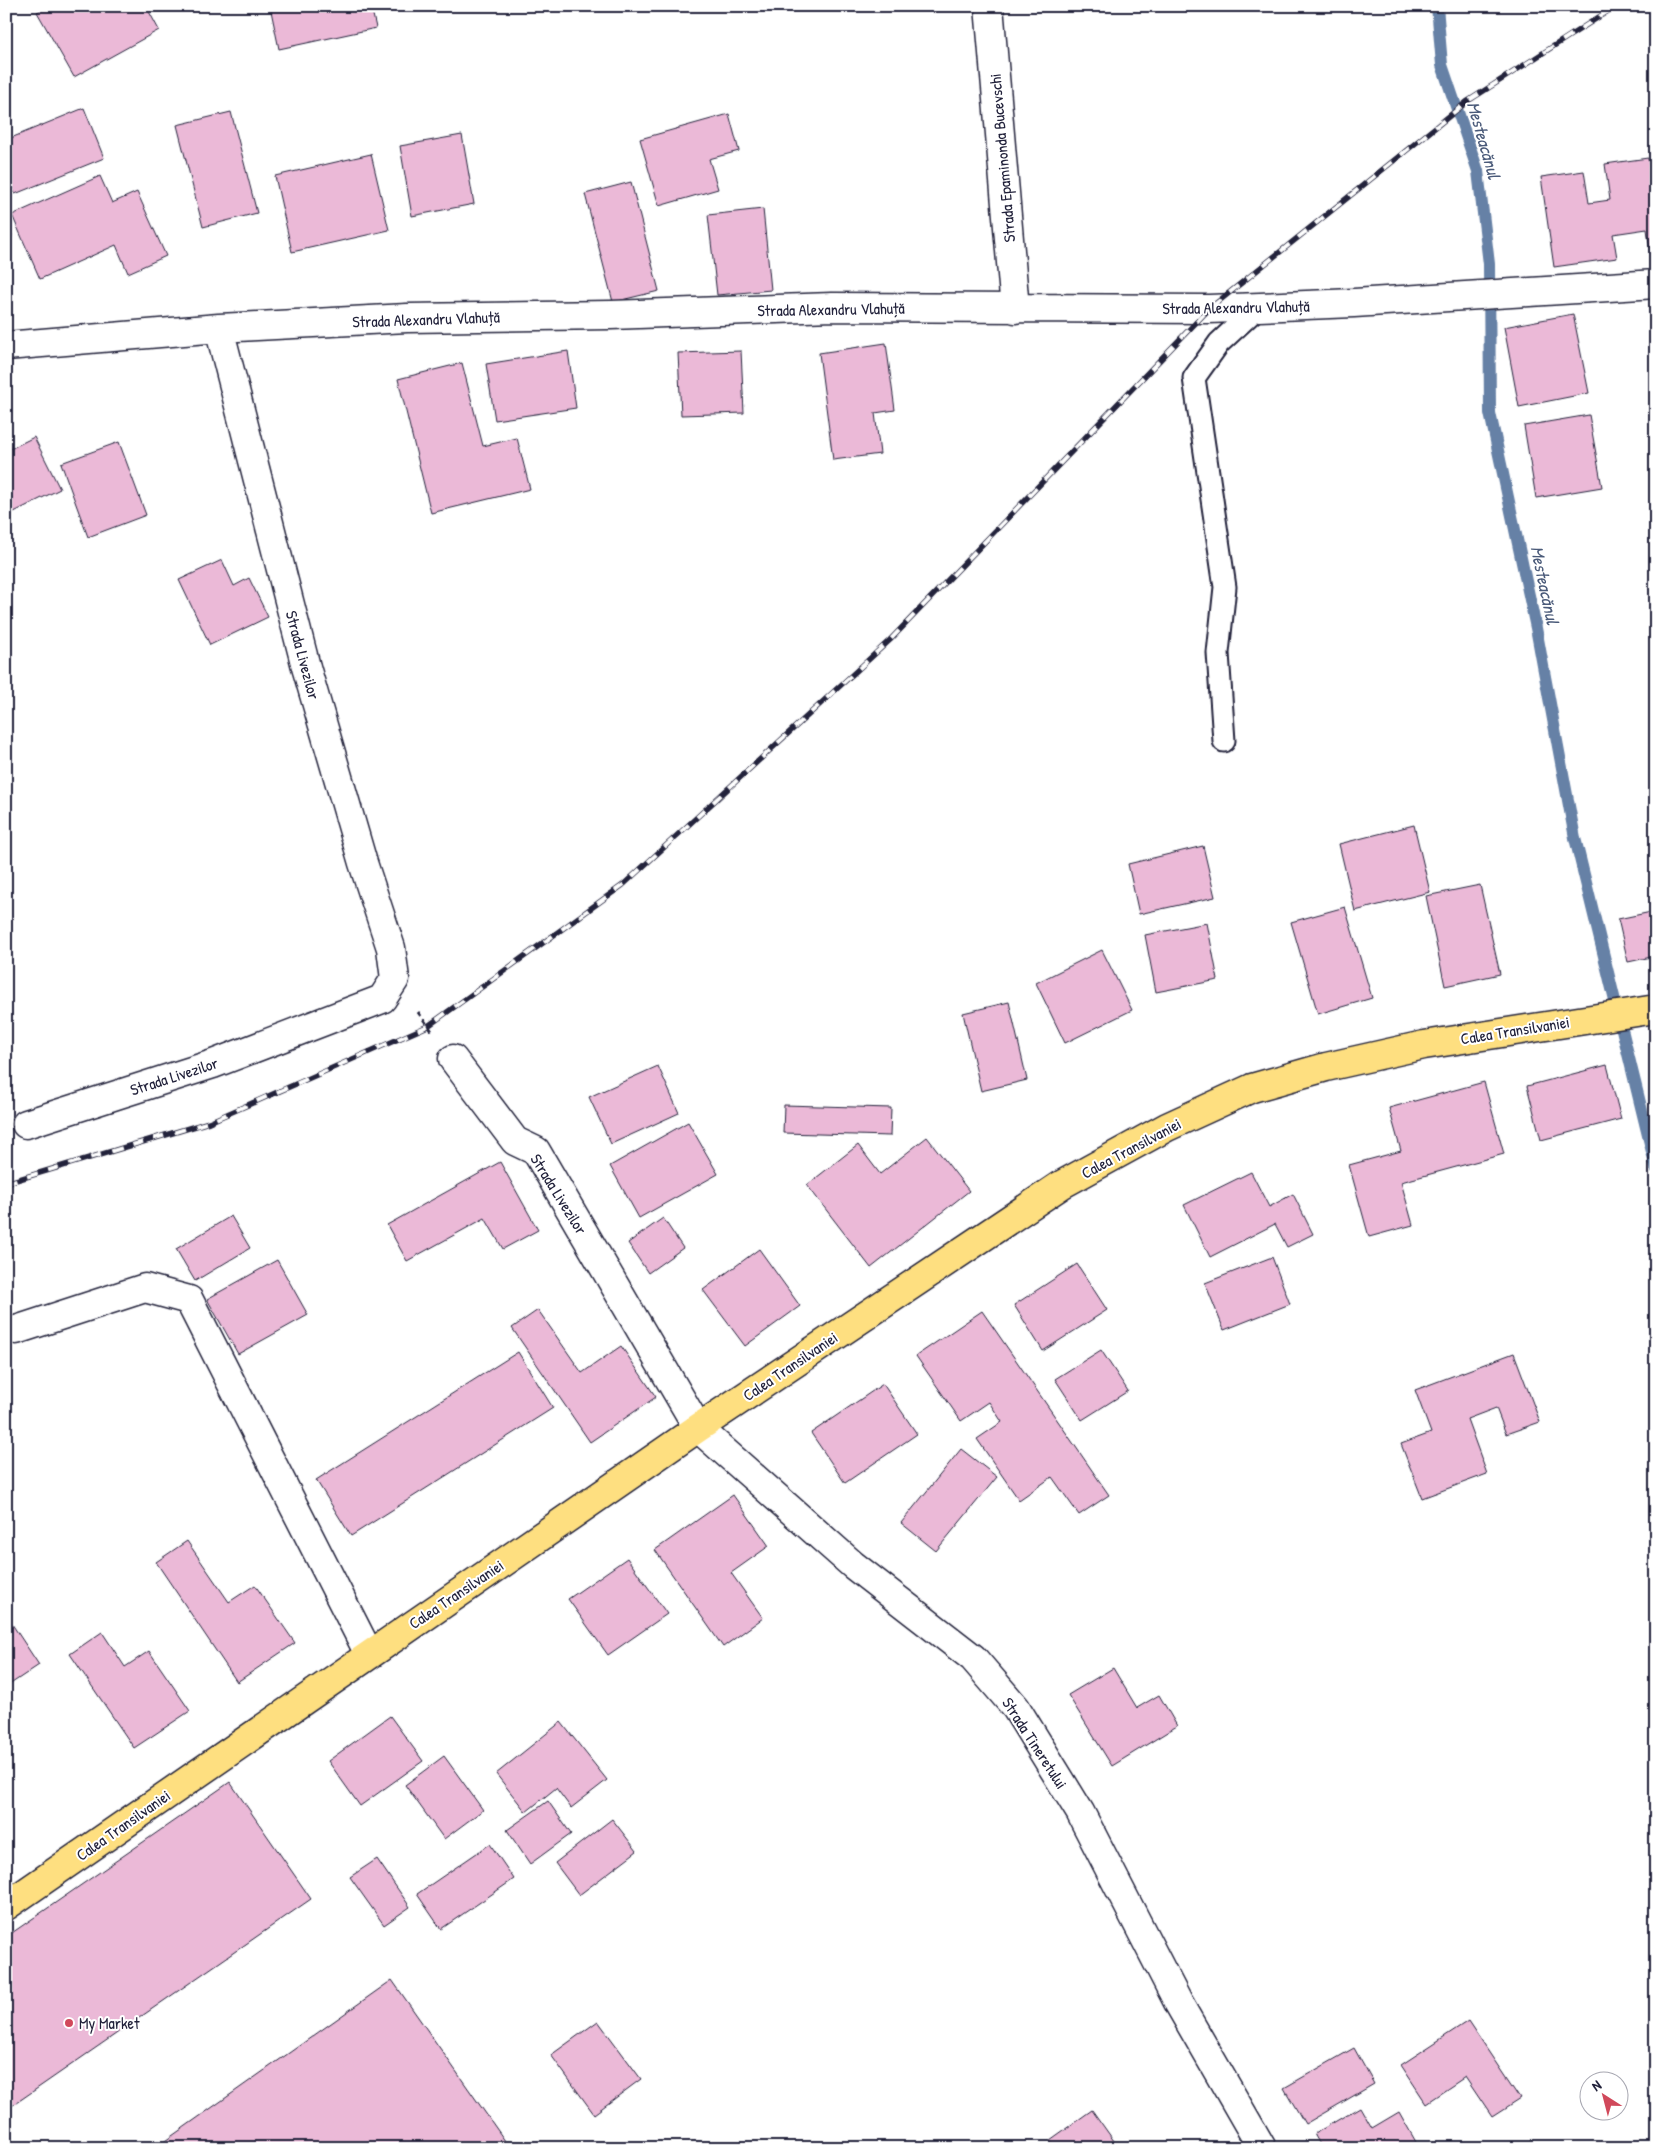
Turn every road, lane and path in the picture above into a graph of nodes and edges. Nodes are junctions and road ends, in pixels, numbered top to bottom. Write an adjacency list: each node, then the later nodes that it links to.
1 (988, 6): 4 (street, Strada Epaminonda Bucevschi)
2 (1656, 284): 3 (street, Strada Alexandru Vlahuță)
3 (1258, 307): 4 (street, Strada Alexandru Vlahuță); 7 (lane)
4 (1015, 309): 5 (street, Strada Alexandru Vlahuță)
5 (219, 328): 6 (street, Strada Alexandru Vlahuță); 8 (street, Strada Livezilor)
6 (6, 346)
7 (1224, 741)
8 (395, 978): 10 (path); 11 (street, Strada Livezilor)
9 (1651, 1010): 13 (highway, Calea Transilvaniei)
10 (453, 1059): 13 (street, Strada Livezilor)
11 (26, 1124)
12 (16, 1330): 14 (street)
13 (698, 1428): 14 (highway, Calea Transilvaniei); 16 (street, Strada Tineretului)
14 (369, 1654): 15 (highway, Calea Transilvaniei)
15 (6, 1906)
16 (1262, 2148)

